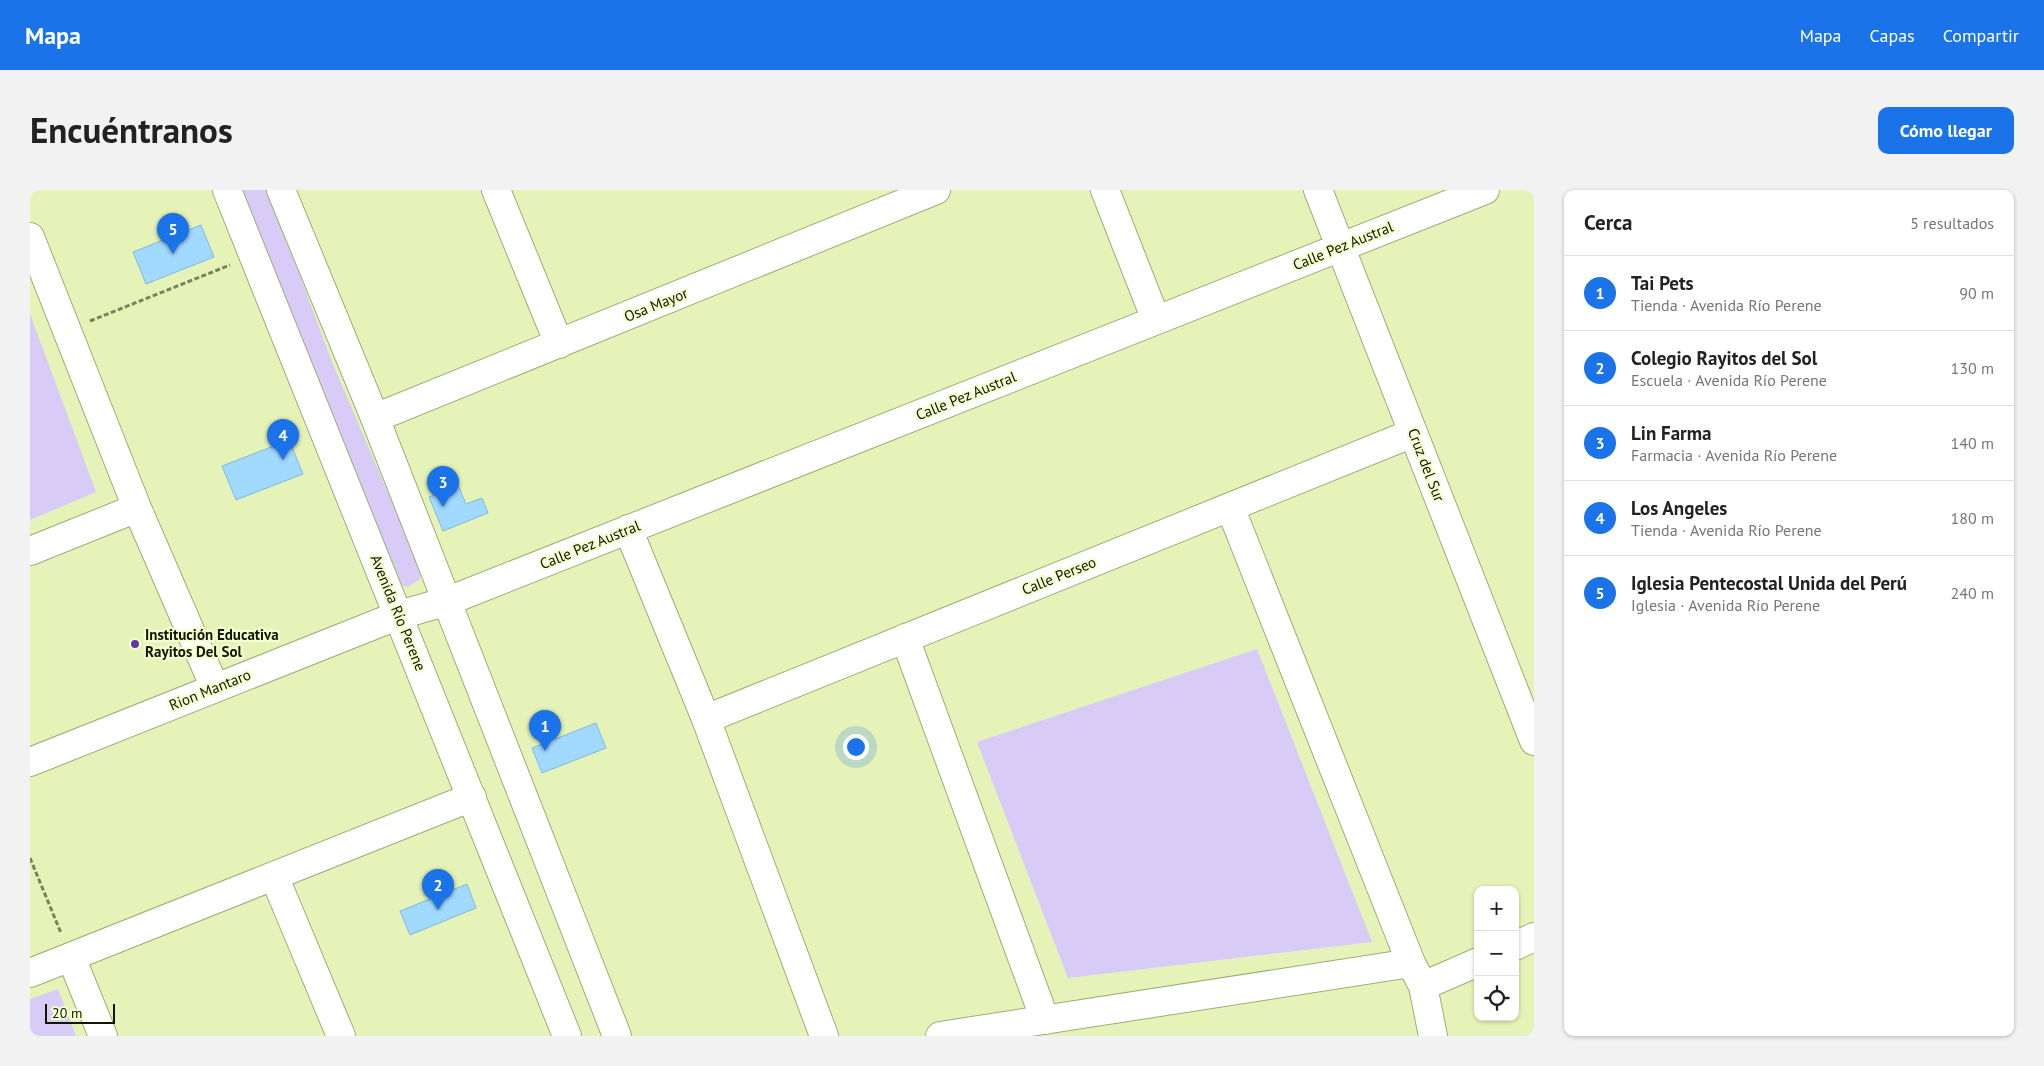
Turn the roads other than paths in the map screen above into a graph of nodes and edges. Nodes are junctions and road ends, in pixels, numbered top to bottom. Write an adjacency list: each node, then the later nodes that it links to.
1 (227, 190): 19 (street, Avenida Río Perene)
2 (281, 190): 12 (street)
3 (496, 190): 11 (street)
4 (936, 190): 11 (street, Osa Mayor)
5 (1105, 190): 10 (street)
6 (1318, 190): 9 (street, Cruz del Sur)
7 (1485, 190): 9 (street, Calle Pez Austral)
8 (30, 237): 15 (street)
9 (1340, 247): 10 (street, Calle Pez Austral); 13 (street, Cruz del Sur)
10 (1156, 320): 16 (street, Calle Pez Austral)
11 (559, 344): 12 (street, Osa Mayor)
12 (375, 418): 18 (street)
13 (1413, 433): 14 (street, Calle Perseo); 23 (street, Cruz del Sur)
14 (1230, 507): 20 (street, Calle Perseo); 32 (street)
15 (137, 508): 17 (street); 21 (street)
16 (628, 529): 18 (street, Calle Pez Austral); 22 (street)
17 (30, 551)
18 (448, 601): 19 (street, Rion Mantaro); 37 (street)
19 (399, 615): 21 (street, Rion Mantaro); 25 (street, Avenida Río Perene)
20 (905, 638): 22 (street, Calle Perseo); 33 (street)
21 (215, 688): 24 (street, Rion Mantaro)
22 (706, 719): 38 (street)
23 (1534, 741)
24 (30, 762)
25 (472, 796): 26 (street); 36 (street, Avenida Río Perene)
26 (274, 876): 29 (street); 35 (street)
27 (1534, 937): 28 (street)
28 (1519, 944)
29 (71, 957): 31 (street); 34 (street)
30 (1474, 963): 32 (street)
31 (30, 973)
32 (1417, 975): 33 (street); 40 (street)
33 (1045, 1020): 39 (street)
34 (104, 1036)
35 (341, 1036)
36 (566, 1036)
37 (616, 1036)
38 (824, 1036)
39 (940, 1036)
40 (1433, 1036)

